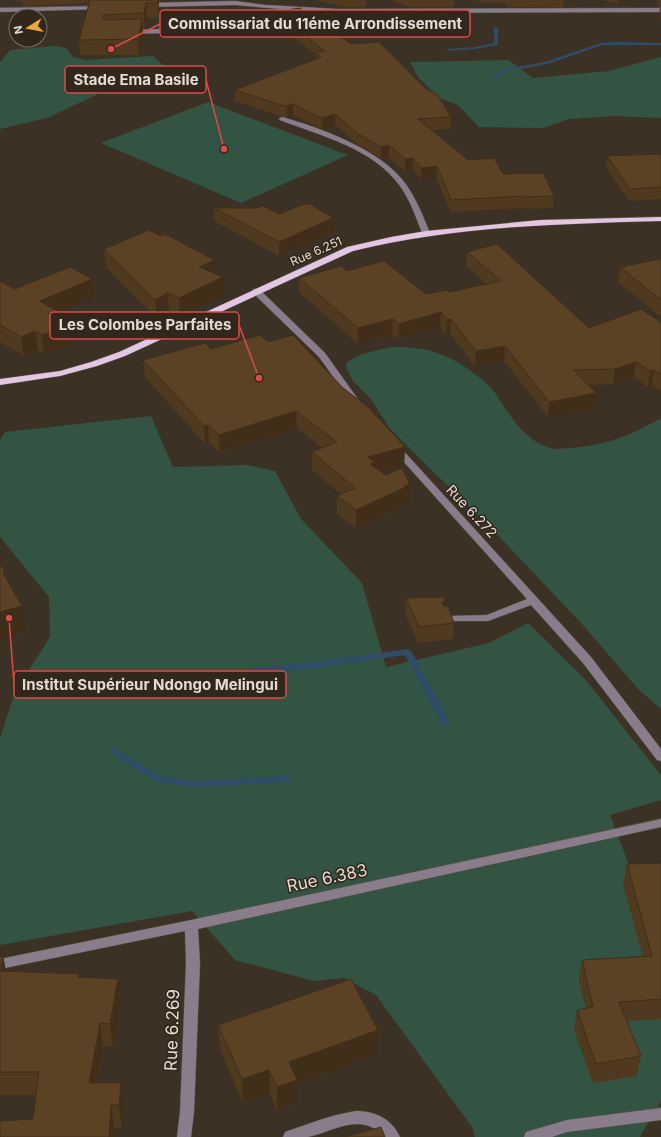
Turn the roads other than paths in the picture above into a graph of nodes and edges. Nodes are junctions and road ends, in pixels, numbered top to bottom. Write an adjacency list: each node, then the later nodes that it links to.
1 (235, 1): 3 (street); 4 (street)
2 (110, 6): 5 (street)
3 (141, 6)
4 (287, 8): 6 (street); 7 (street)
5 (0, 10)
6 (661, 10)
7 (122, 32)
8 (282, 120): 10 (street)
9 (661, 219): 10 (main road, Rue 6.251)
10 (426, 233): 11 (main road, Rue 6.251)
11 (256, 291): 12 (main road, Rue 6.251); 13 (street)
12 (0, 382)
13 (365, 413)
14 (391, 442): 15 (street, Rue 6.272)
15 (534, 600): 16 (street); 17 (street, Rue 6.272)
16 (447, 619)
17 (661, 757)
18 (661, 823): 19 (street, Rue 6.383)
19 (191, 925): 20 (street, Rue 6.383); 22 (street, Rue 6.269)
20 (0, 964)
21 (661, 1114): 25 (street)
22 (184, 1137)
23 (290, 1137): 24 (street)
24 (393, 1137)
25 (531, 1137)

